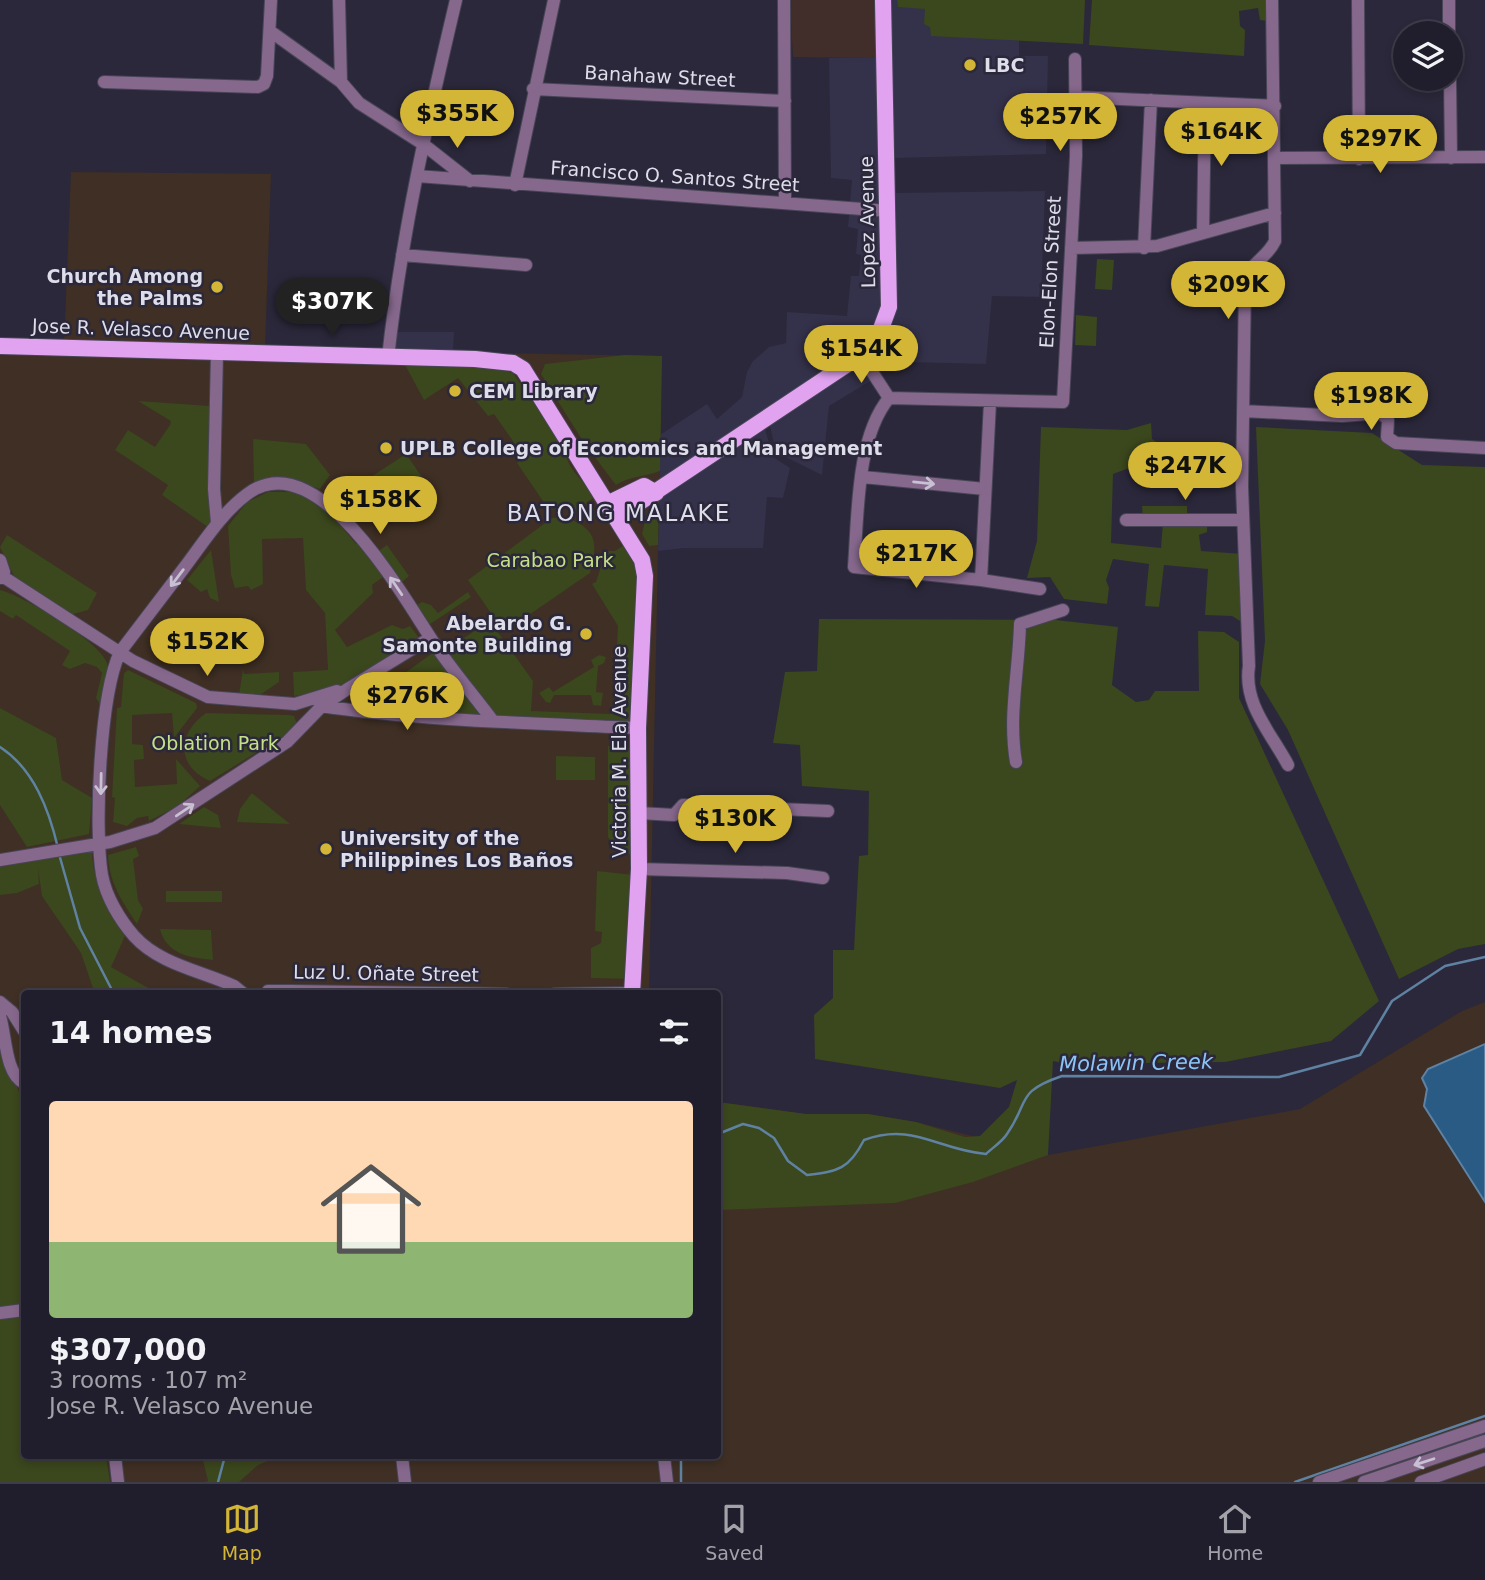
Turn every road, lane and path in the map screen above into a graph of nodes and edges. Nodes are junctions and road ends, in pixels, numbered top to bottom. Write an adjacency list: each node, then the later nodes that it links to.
1 (271, 0): 11 (street)
2 (339, 0): 14 (street)
3 (456, 0): 22 (street)
4 (554, 0): 15 (street)
5 (784, 0): 18 (street)
6 (883, 0): 31 (main road, Lopez Avenue)
7 (1272, 0): 21 (street)
8 (1358, 0): 26 (street)
9 (1449, 0): 10 (street)
10 (1449, 21)
11 (270, 31): 13 (street); 14 (street)
12 (1075, 59): 17 (street, Elon-Elon Street)
13 (104, 82)
14 (341, 82): 22 (street)
15 (533, 89): 18 (street, Banahaw Street); 29 (street)
16 (1450, 91): 24 (street)
17 (1076, 97): 19 (street); 34 (street, Elon-Elon Street)
18 (785, 100): 30 (street)
19 (1151, 100): 20 (street); 35 (street)
20 (1205, 103): 21 (street); 33 (street)
21 (1275, 106): 23 (street)
22 (423, 144): 27 (street); 28 (street)
23 (1275, 158): 26 (street); 32 (street)
24 (1451, 158): 25 (street); 26 (street)
25 (1485, 158)
26 (1359, 159)
27 (417, 176): 28 (street, Francisco O. Santos Street); 36 (street)
28 (470, 181): 29 (street, Francisco O. Santos Street)
29 (515, 185): 30 (street, Francisco O. Santos Street)
30 (786, 202): 31 (street, Francisco O. Santos Street)
31 (889, 211): 40 (main road, Lopez Avenue)
32 (1275, 213): 33 (street); 44 (street)
33 (1203, 233): 35 (street)
34 (1070, 248): 35 (street); 43 (street, Elon-Elon Street)
35 (1144, 248)
36 (402, 255): 37 (street); 41 (street)
37 (526, 265)
38 (0, 346): 39 (main road, Jose R. Velasco Avenue)
39 (218, 353): 41 (main road, Jose R. Velasco Avenue); 51 (street)
40 (861, 355): 42 (street); 48 (main road, Lopez Avenue)
41 (388, 358): 48 (main road, Jose R. Velasco Avenue)
42 (889, 398): 43 (street); 46 (street)
43 (990, 402): 47 (street)
44 (1243, 411): 45 (street); 50 (street)
45 (1485, 448)
46 (863, 477): 47 (street, one-way to 47); 54 (street)
47 (985, 489): 54 (street)
48 (611, 511): 63 (main road, Victoria M. Ela Avenue)
49 (1126, 520): 50 (street)
50 (1243, 520): 65 (street)
51 (218, 523): 57 (street, one-way to 51); 58 (street, one-way to 58)
52 (0, 560): 53 (street)
53 (1, 577): 58 (street)
54 (981, 580): 55 (street)
55 (1040, 589)
56 (1063, 610): 64 (street)
57 (430, 638): 59 (street); 62 (street)
58 (120, 652): 60 (street); 68 (street, one-way to 68)
59 (349, 688): 60 (street); 61 (street)
60 (295, 704): 61 (street)
61 (323, 706): 62 (street); 68 (street, one-way to 61)
62 (493, 721): 63 (street)
63 (638, 728): 67 (main road, Victoria M. Ela Avenue)
64 (1016, 762)
65 (1288, 765)
66 (828, 811): 67 (street)
67 (639, 813): 70 (main road, Victoria M. Ela Avenue)
68 (93, 844): 69 (street); 72 (street)
69 (0, 860)
70 (639, 869): 71 (street); 73 (main road, Victoria M. Ela Avenue)
71 (823, 878)
72 (239, 990)
73 (632, 990)
74 (0, 1002): 76 (street)
75 (0, 1016): 77 (street)
76 (21, 1026)
77 (21, 1082)
78 (21, 1310): 79 (street)
79 (0, 1313)
80 (1485, 1426): 89 (street)
81 (1485, 1441): 90 (street, one-way to 90)
82 (115, 1459): 86 (street)
83 (402, 1459): 87 (street)
84 (664, 1459): 88 (street)
85 (1485, 1459): 91 (street)
86 (118, 1482)
87 (405, 1482)
88 (667, 1482)
89 (1319, 1482)
90 (1364, 1482)
91 (1420, 1482)

